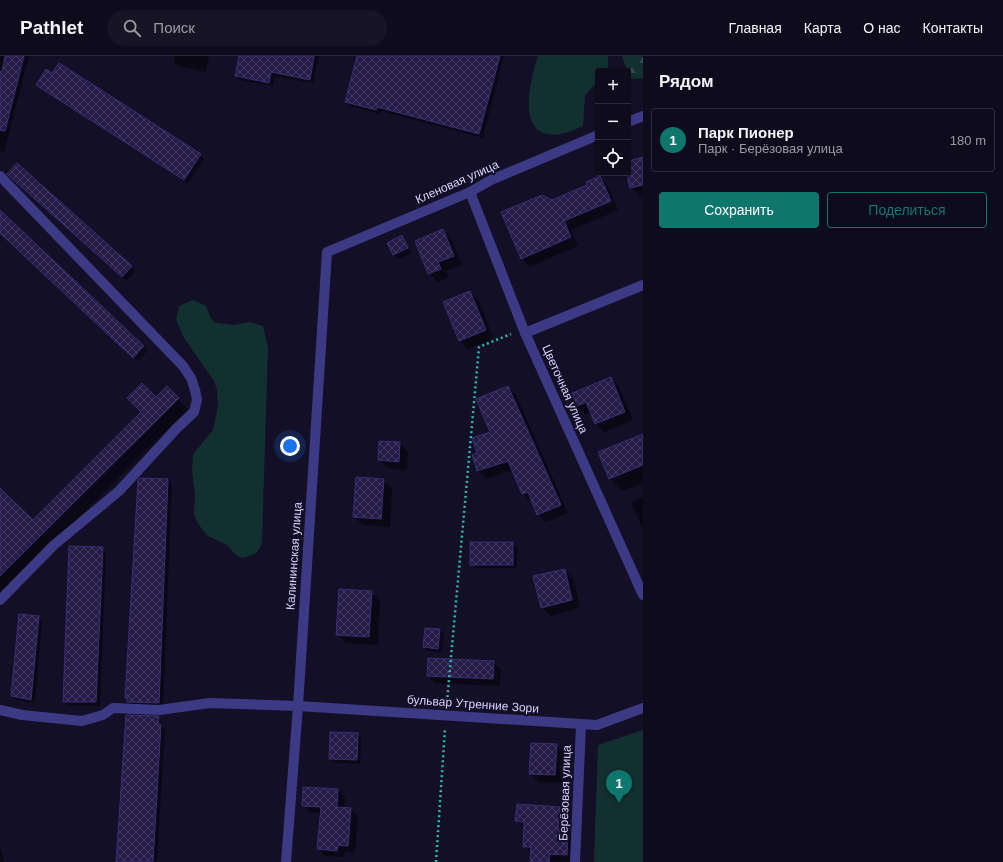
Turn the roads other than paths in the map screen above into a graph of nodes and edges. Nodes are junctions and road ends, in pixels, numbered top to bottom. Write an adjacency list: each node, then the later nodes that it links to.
1 (643, 116): 2 (street)
2 (631, 121)
3 (595, 136): 5 (street, Кленовая улица)
4 (0, 176): 10 (street)
5 (470, 192): 6 (street, Кленовая улица); 8 (street, Цветочная улица)
6 (327, 252): 11 (street, Калининская улица)
7 (643, 285): 8 (street)
8 (525, 331): 9 (street, Цветочная улица)
9 (643, 595)
10 (0, 600)
11 (298, 706): 13 (street, бульвар Утренние Зори); 14 (street, бульвар Утренние Зори); 15 (street, Калининская улица)
12 (643, 708): 14 (street, бульвар Утренние Зори)
13 (0, 710)
14 (581, 725): 16 (street, Берёзовая улица)
15 (286, 862)
16 (575, 862)

